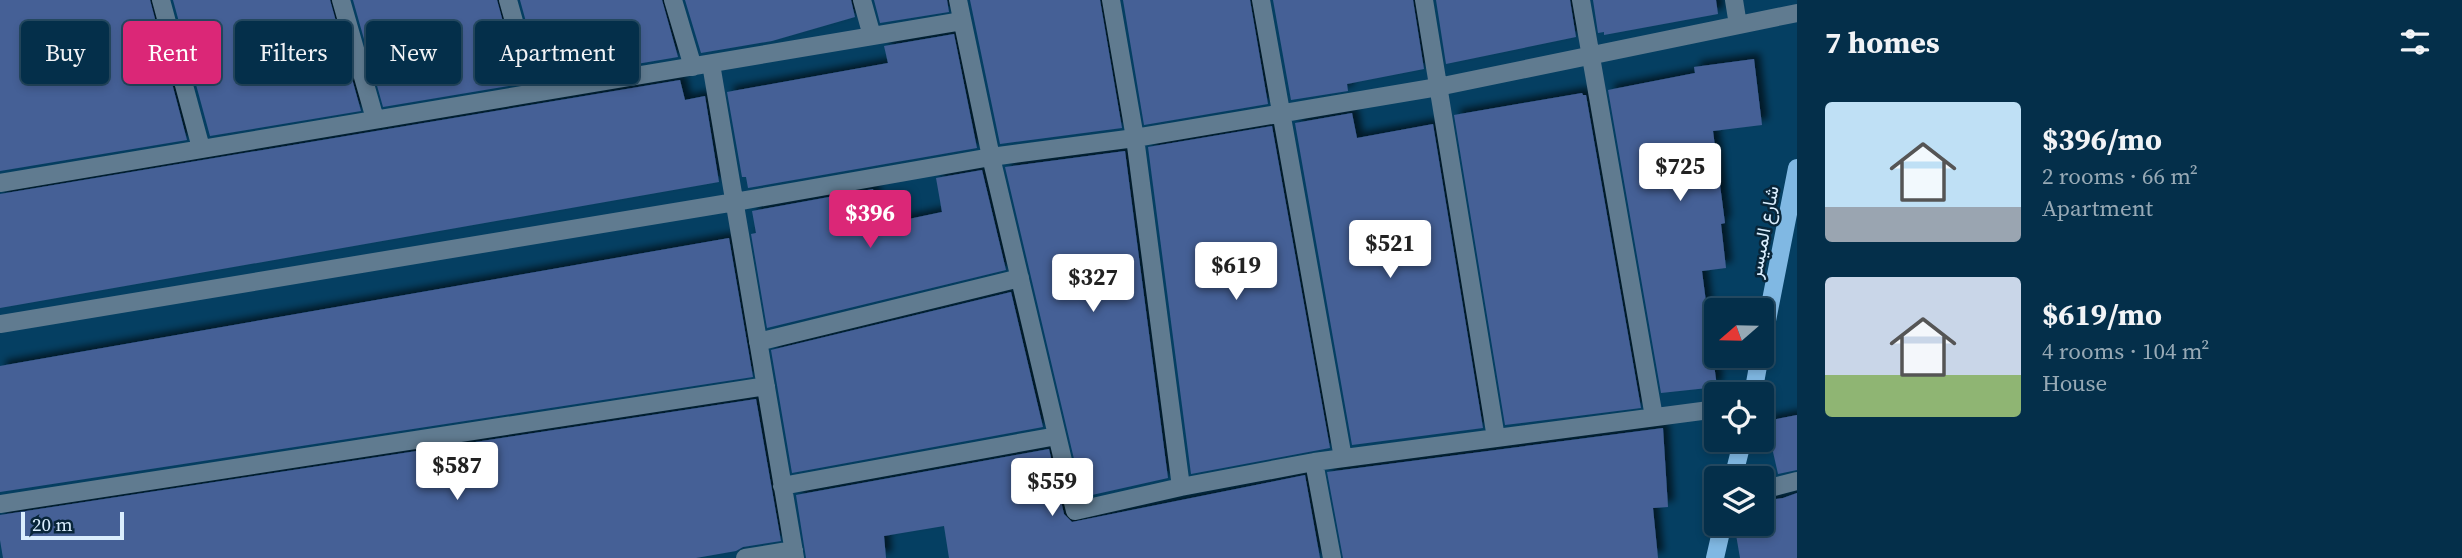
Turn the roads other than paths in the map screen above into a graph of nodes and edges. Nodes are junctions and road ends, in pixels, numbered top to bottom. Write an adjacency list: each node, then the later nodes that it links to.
1 (161, 0): 23 (street)
2 (341, 0): 21 (street)
3 (508, 0): 19 (street)
4 (673, 0): 17 (street)
5 (862, 0): 15 (street)
6 (958, 0): 13 (street)
7 (1111, 0): 22 (street)
8 (1261, 0): 20 (street)
9 (1424, 0): 18 (street)
10 (1581, 0): 16 (street)
11 (1734, 0): 14 (street)
12 (1797, 13): 14 (street)
13 (962, 21): 15 (street); 24 (street)
14 (1738, 25): 16 (street)
15 (872, 36): 17 (street)
16 (1590, 55): 18 (street); 34 (street)
17 (702, 65): 19 (street); 27 (street)
18 (1438, 87): 20 (street); 36 (street)
19 (534, 93): 21 (street)
20 (1282, 114): 22 (street); 37 (street)
21 (375, 119): 23 (street)
22 (1135, 138): 24 (street); 41 (street)
23 (201, 148): 26 (street)
24 (991, 157): 27 (street); 28 (street)
25 (1797, 168): 29 (main road, شارع الميسر)
26 (0, 183)
27 (734, 202): 30 (street); 31 (street)
28 (1020, 278): 31 (street); 35 (street)
29 (1771, 298)
30 (0, 324)
31 (758, 342): 32 (street)
32 (766, 386): 40 (street); 43 (street)
33 (1704, 411): 34 (street)
34 (1654, 417): 36 (street)
35 (1057, 436): 40 (street); 41 (street)
36 (1496, 438): 37 (street)
37 (1343, 458): 38 (street)
38 (1314, 462): 41 (street); 47 (street)
39 (1797, 481): 42 (street)
40 (782, 486): 45 (street)
41 (1181, 487)
42 (1774, 487)
43 (0, 504)
44 (1720, 536): 48 (main road)
45 (794, 554): 46 (street)
46 (745, 558)
47 (1332, 558)
48 (1715, 558)

